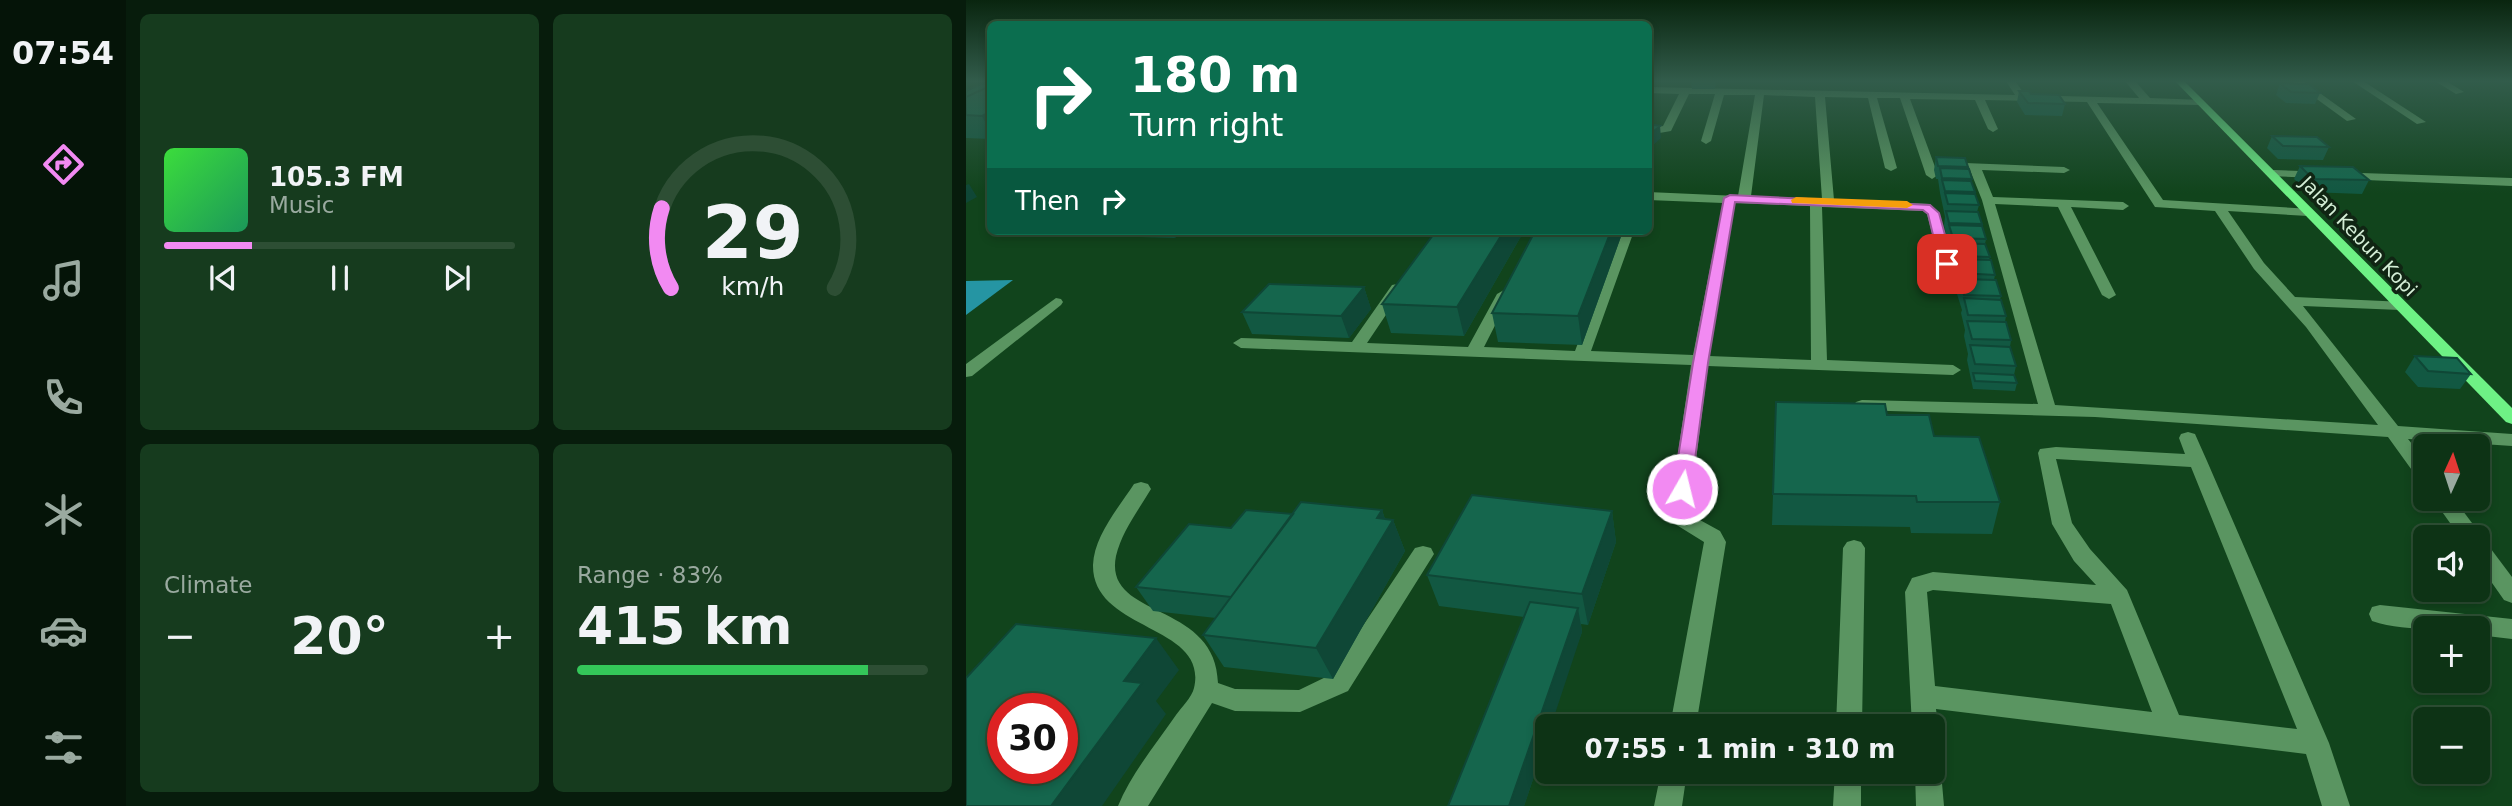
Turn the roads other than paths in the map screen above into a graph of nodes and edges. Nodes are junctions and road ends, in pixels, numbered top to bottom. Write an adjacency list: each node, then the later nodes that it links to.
1 (1672, 119): 13 (street)
2 (1712, 119): 14 (street)
3 (1754, 119): 21 (street)
4 (1820, 119): 23 (street)
5 (1878, 119): 15 (street)
6 (1912, 119): 17 (street)
7 (1988, 119): 12 (street)
8 (2102, 119): 26 (street)
9 (2217, 119): 18 (main road, Jalan Kebun Kopi)
10 (2416, 119): 11 (street)
11 (2421, 122)
12 (1993, 130)
13 (1652, 131)
14 (1706, 141)
15 (1891, 168)
16 (2064, 170): 22 (street)
17 (1932, 174)
18 (2274, 174): 19 (street); 27 (main road, Jalan Kebun Kopi)
19 (2512, 182)
20 (1652, 196): 21 (street)
21 (1737, 198): 23 (street); 40 (street)
22 (1988, 200): 24 (street); 45 (street)
23 (1822, 201): 29 (street); 41 (street)
24 (2063, 204): 25 (street); 32 (street)
25 (2123, 206)
26 (2219, 208): 27 (street); 33 (street)
27 (2308, 212): 35 (main road, Jalan Kebun Kopi)
28 (1626, 235): 39 (street)
29 (1947, 264)
30 (1408, 273): 37 (street)
31 (1511, 280): 38 (street)
32 (2109, 295)
33 (2293, 301): 35 (street); 47 (street)
34 (1056, 302): 43 (street)
35 (2400, 306): 46 (main road, Jalan Kebun Kopi)
36 (1241, 343): 37 (street)
37 (1355, 349): 38 (street)
38 (1473, 353): 39 (street)
39 (1581, 357): 40 (street)
40 (1700, 363): 41 (street); 62 (street)
41 (1819, 365): 42 (street)
42 (1952, 370)
43 (966, 372)
44 (1841, 406): 45 (street)
45 (2048, 410): 47 (street)
46 (2512, 418)
47 (2396, 434): 49 (street); 50 (street)
48 (2188, 438): 51 (street)
49 (2512, 440)
50 (2413, 457)
51 (2198, 461): 57 (street); 66 (street)
52 (1141, 489): 60 (street)
53 (1854, 548): 63 (street)
54 (1423, 554): 60 (street)
55 (2490, 564): 56 (street)
56 (2512, 594)
57 (2119, 596): 61 (street); 65 (street)
58 (2380, 614): 59 (street)
59 (2512, 629)
60 (1206, 690): 70 (street)
61 (1924, 696): 64 (street); 65 (street)
62 (1684, 714)
63 (1849, 714)
64 (1925, 714)
65 (2170, 726): 66 (street)
66 (2316, 743): 74 (street)
67 (1673, 784): 71 (street)
68 (1848, 784): 72 (street)
69 (1929, 784): 73 (street)
70 (1132, 806)
71 (1668, 806)
72 (1847, 806)
73 (1930, 806)
74 (2336, 806)

